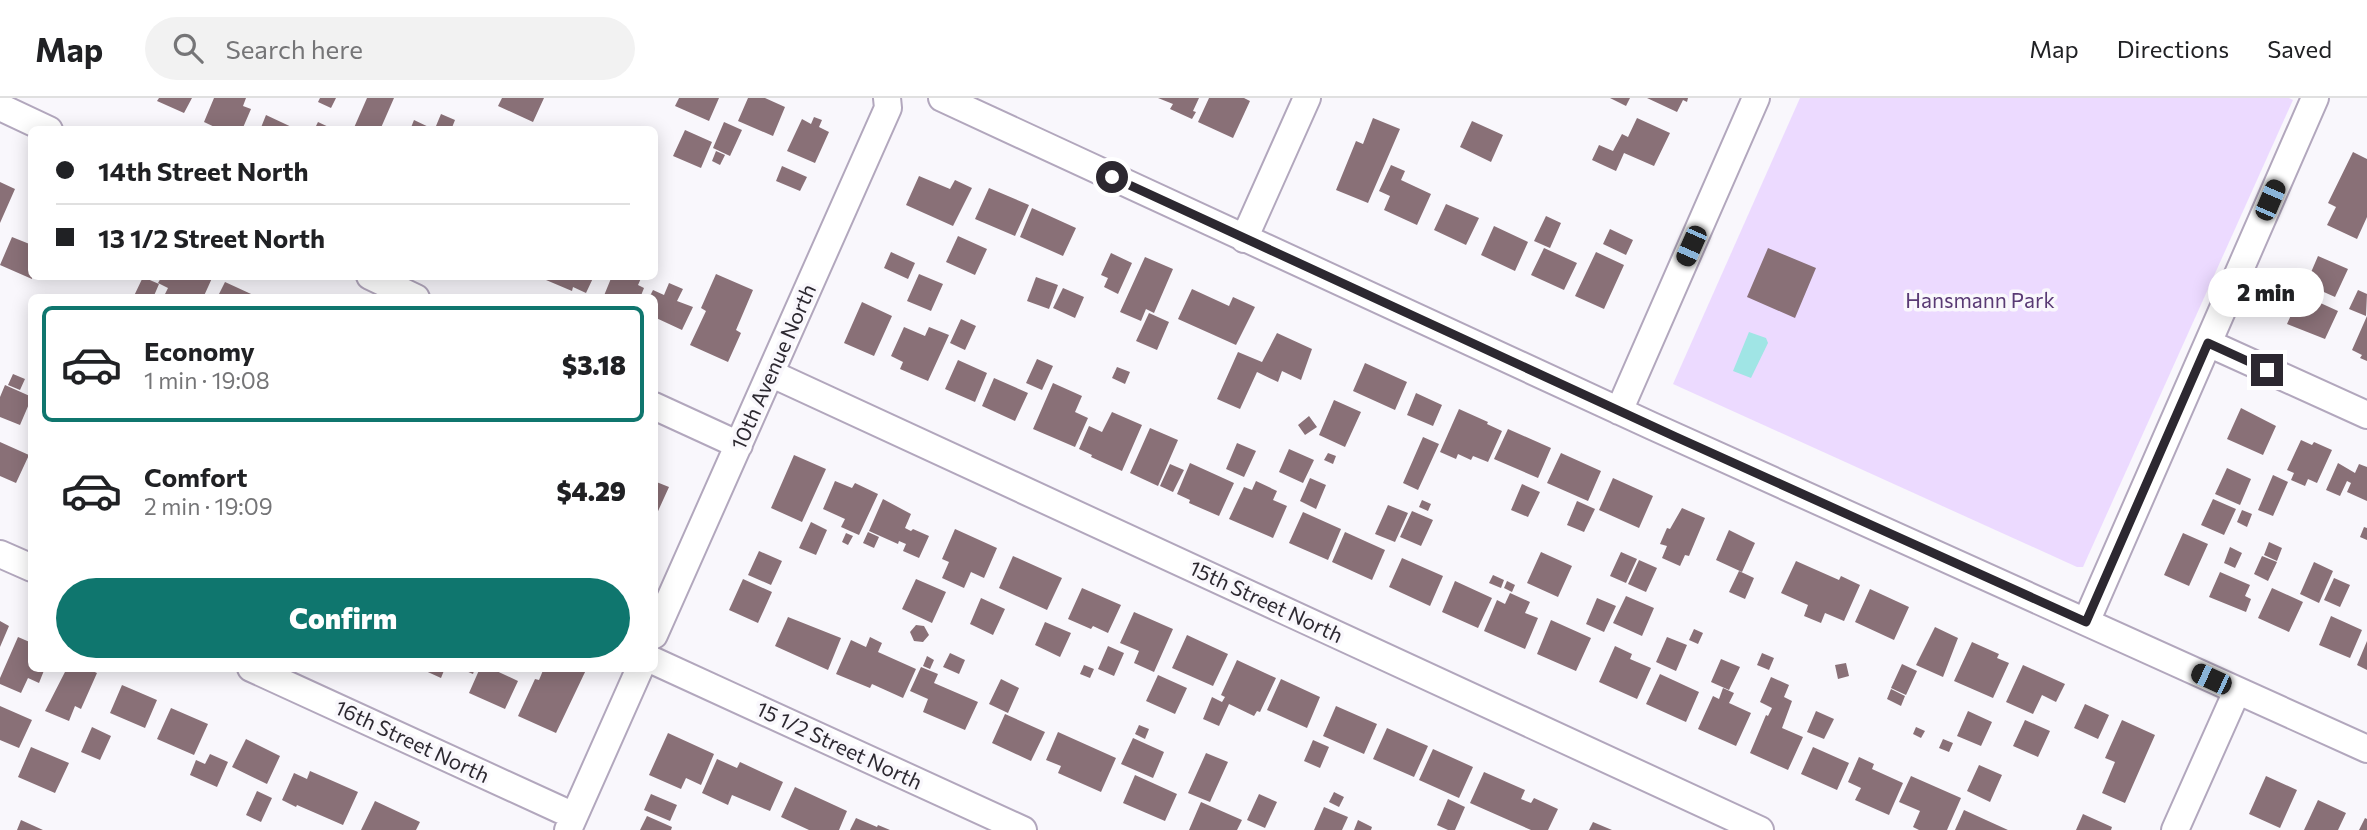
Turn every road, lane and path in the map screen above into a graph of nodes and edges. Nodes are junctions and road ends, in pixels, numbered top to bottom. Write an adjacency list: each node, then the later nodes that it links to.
1 (887, 98): 12 (street, 10th Avenue North)
2 (942, 98): 8 (street)
3 (1307, 98): 8 (street)
4 (1756, 98): 14 (street)
5 (2315, 98): 11 (street)
6 (0, 107): 7 (street)
7 (40, 126)
8 (1244, 239): 14 (street)
9 (378, 280): 10 (street)
10 (408, 294)
11 (2208, 343): 15 (street); 19 (street)
12 (772, 374): 16 (street, 10th Avenue North); 28 (street, 15th Street North)
13 (658, 408): 16 (street)
14 (1619, 411): 19 (street)
15 (2367, 415)
16 (739, 445): 20 (street, 10th Avenue North)
17 (0, 554): 18 (street)
18 (28, 566)
19 (2086, 622): 24 (street)
20 (658, 626)
21 (658, 663): 27 (street, 15 1/2 Street North)
22 (259, 672): 26 (street, 16th Street North)
23 (638, 672): 26 (street)
24 (2237, 691): 25 (street); 29 (street)
25 (2367, 749)
26 (571, 823)
27 (1023, 830)
28 (1760, 830)
29 (2175, 830)

